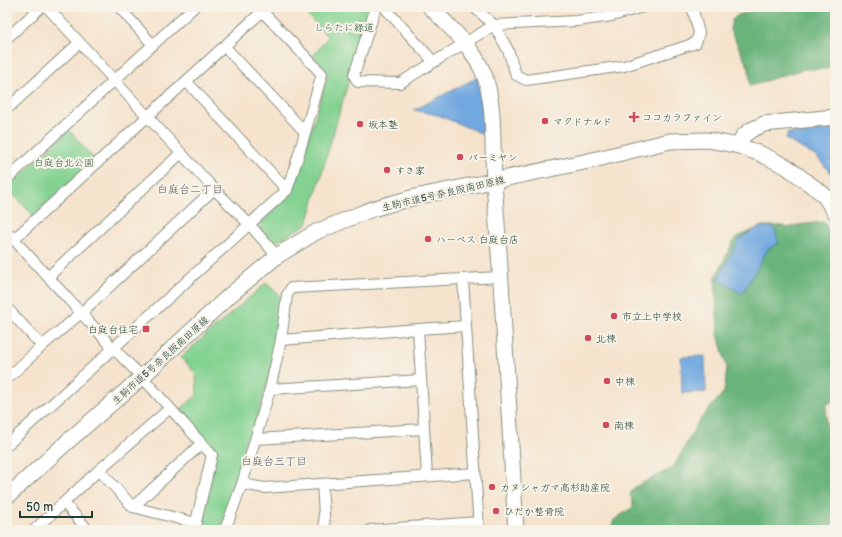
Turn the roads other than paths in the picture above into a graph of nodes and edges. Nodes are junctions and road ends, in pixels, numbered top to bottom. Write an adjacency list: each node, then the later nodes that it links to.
1 (41, 7): 13 (street)
2 (47, 7): 15 (street)
3 (119, 7): 16 (street)
4 (376, 7): 18 (street)
5 (384, 7): 18 (street)
6 (430, 7): 14 (street)
7 (474, 7): 12 (street)
8 (643, 7): 12 (street)
9 (692, 7): 12 (street)
10 (191, 8): 16 (street)
11 (263, 8): 17 (street); 24 (street)
12 (494, 25): 14 (street)
13 (7, 38)
14 (465, 42): 18 (street); 28 (street)
15 (79, 43): 19 (street); 21 (street)
16 (153, 45): 19 (street)
17 (225, 47): 20 (street); 24 (street)
18 (433, 61)
19 (115, 80): 22 (street); 27 (street)
20 (187, 82): 22 (street); 30 (street)
21 (7, 109)
22 (148, 116): 26 (street); 33 (street)
23 (835, 117): 25 (street)
24 (305, 132): 30 (street)
25 (739, 146): 28 (street, 生駒市道5号奈良阪南田原線); 31 (street, 生駒市道5号奈良阪南田原線)
26 (181, 153): 29 (street); 35 (street)
27 (7, 179)
28 (494, 181): 34 (street, 生駒市道5号奈良阪南田原線); 36 (street)
29 (214, 190): 32 (street); 39 (street)
30 (286, 190): 32 (street)
31 (835, 212)
32 (249, 224): 34 (street); 44 (street)
33 (10, 236): 35 (street)
34 (277, 256): 45 (street, 生駒市道5号奈良阪南田原線)
35 (48, 277): 39 (street)
36 (500, 277): 37 (street); 69 (street)
37 (463, 280): 40 (street); 42 (street)
38 (8, 311): 43 (street)
39 (81, 313): 43 (street); 44 (street)
40 (466, 326): 41 (street); 55 (street)
41 (418, 328): 42 (street); 47 (street)
42 (281, 340): 48 (street)
43 (42, 346): 46 (street)
44 (113, 348): 45 (street); 53 (street)
45 (142, 377): 49 (street); 59 (street, 生駒市道5号奈良阪南田原線)
46 (7, 379)
47 (421, 380): 48 (street); 50 (street)
48 (270, 389): 51 (street)
49 (169, 409): 52 (street); 54 (street)
50 (424, 429): 51 (street); 56 (street)
51 (256, 439): 57 (street)
52 (202, 444): 61 (street); 62 (street)
53 (7, 445)
54 (99, 470): 60 (street); 61 (street)
55 (475, 473): 56 (street); 63 (street)
56 (427, 476): 58 (street)
57 (242, 484): 58 (street); 66 (street)
58 (322, 484): 67 (street)
59 (7, 497)
60 (64, 503): 64 (street); 65 (street)
61 (133, 507): 62 (street)
62 (195, 526)
63 (478, 526): 68 (street)
64 (34, 530)
65 (88, 530)
66 (225, 530)
67 (325, 530)
68 (370, 530)
69 (516, 530)

